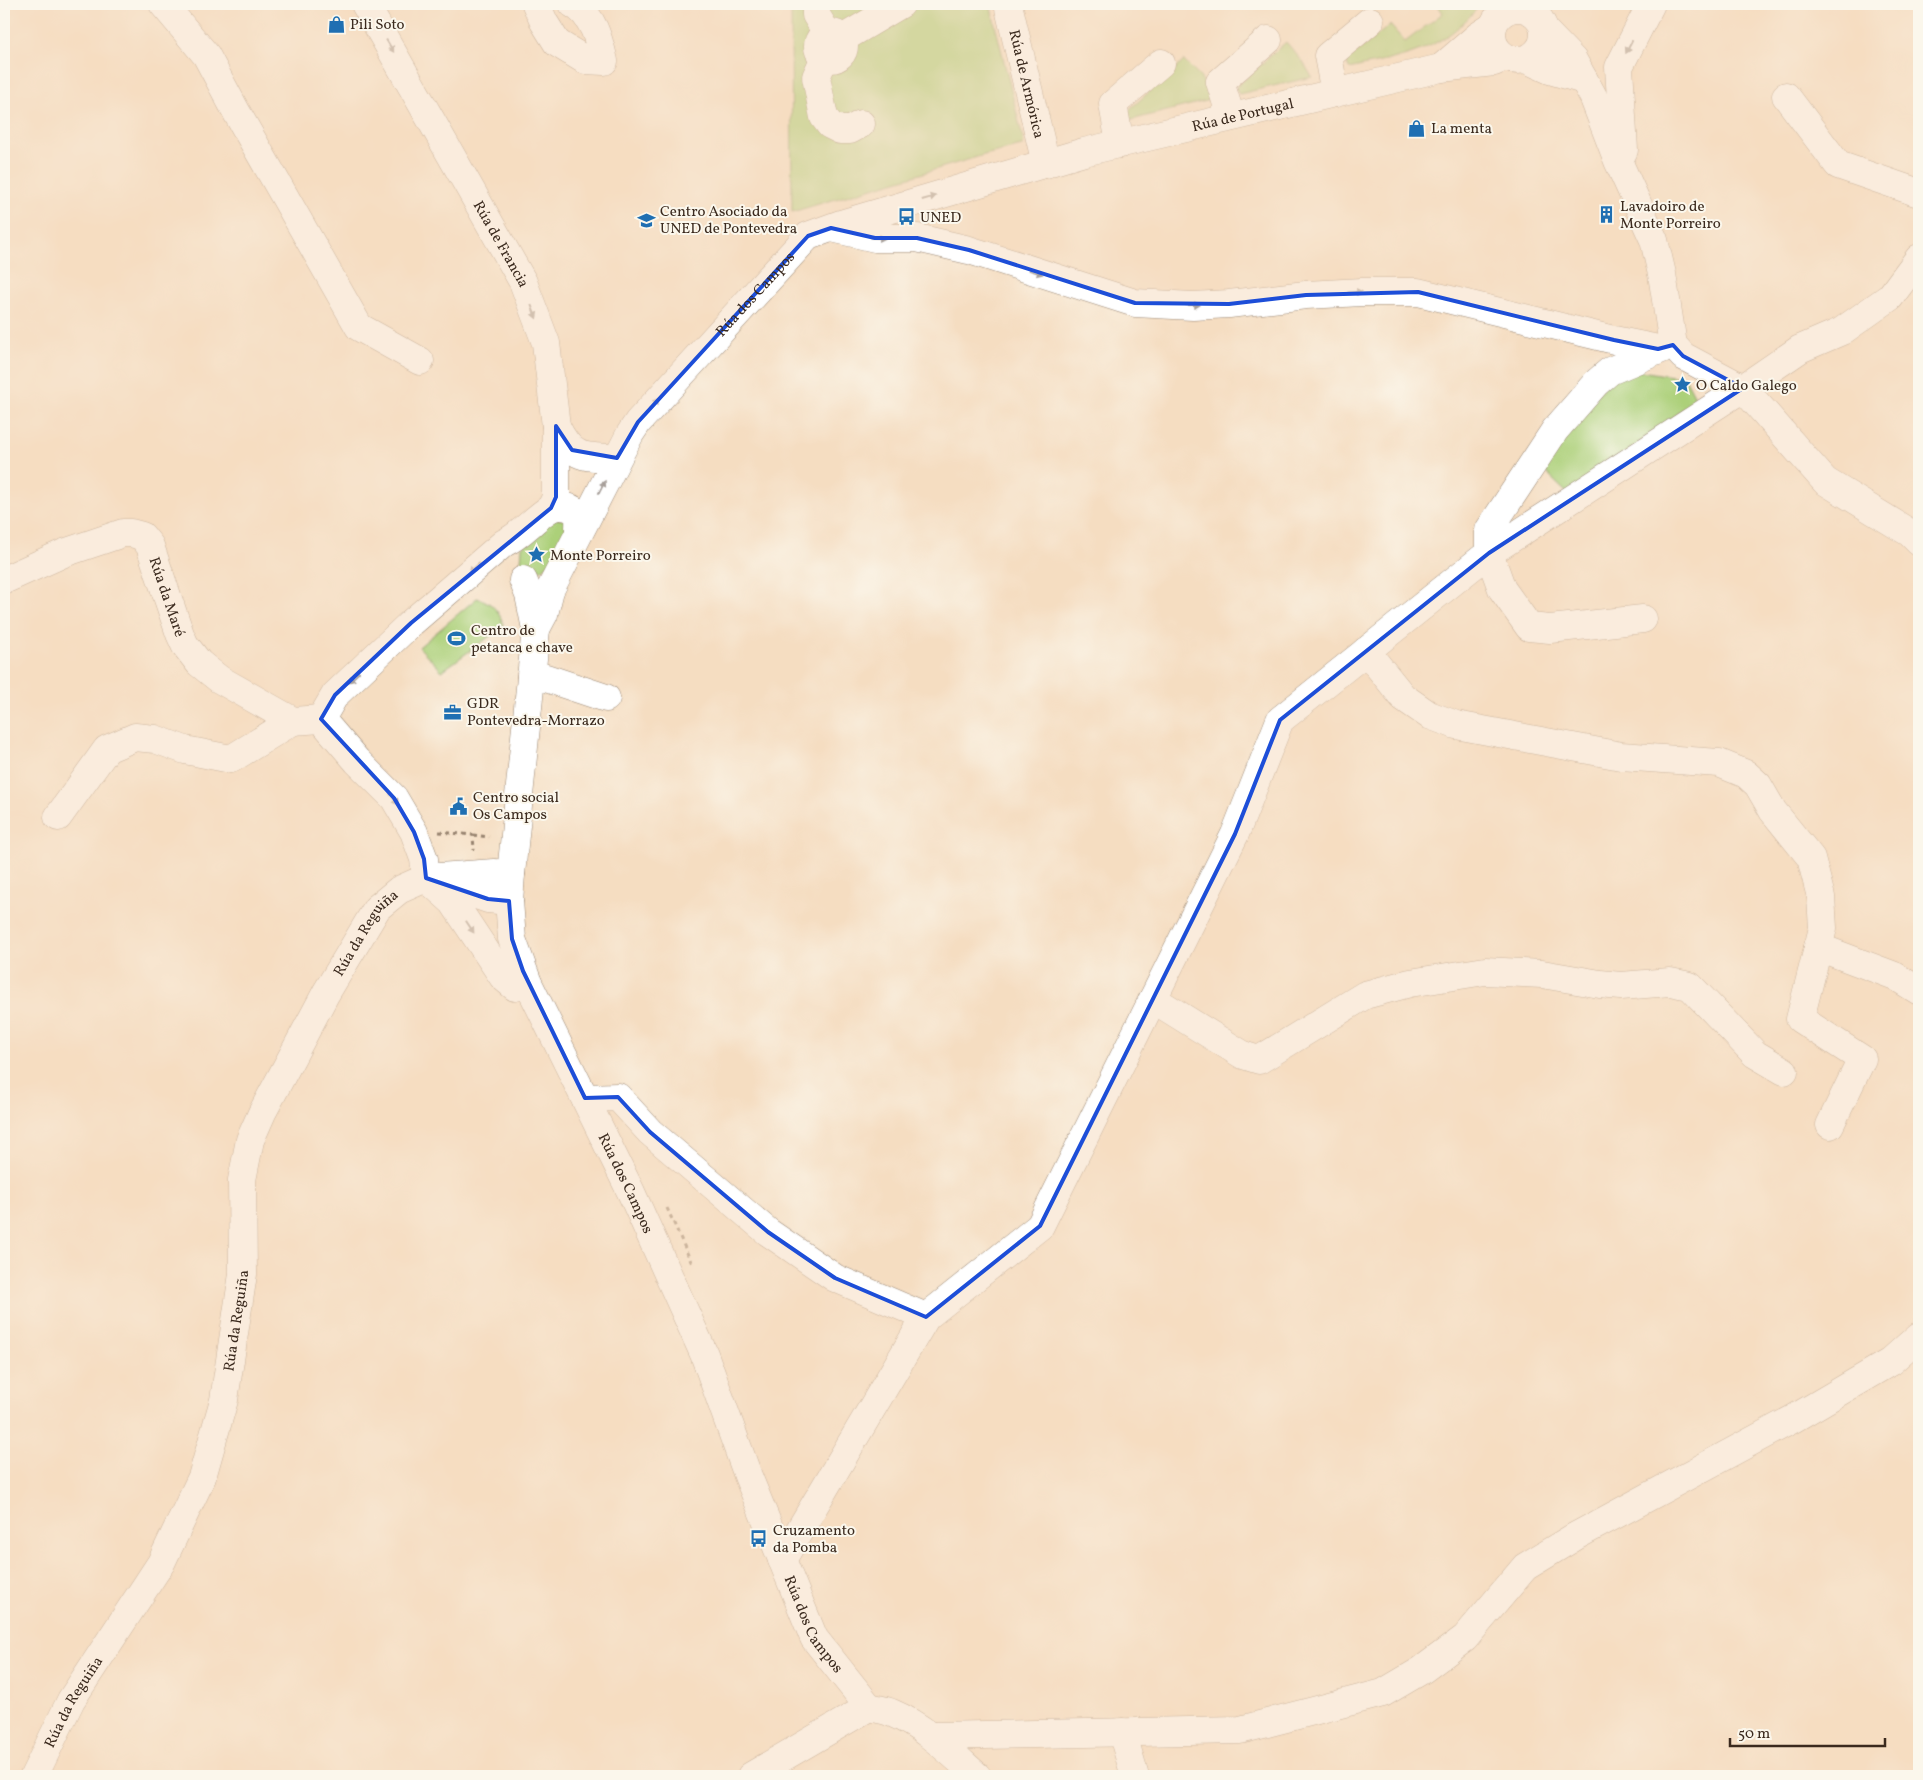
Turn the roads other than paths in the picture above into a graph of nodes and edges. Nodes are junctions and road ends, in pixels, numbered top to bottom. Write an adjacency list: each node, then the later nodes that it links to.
1 (163, 4): 29 (street)
2 (365, 4): 31 (street, Rúa de Francia, one-way to 31)
3 (536, 4): 4 (street)
4 (573, 4)
5 (816, 4): 13 (street)
6 (900, 4): 13 (street)
7 (1008, 4): 24 (street, Rúa de Armórica)
8 (1651, 4): 23 (street, one-way to 23)
9 (1499, 15): 10 (street); 14 (street); 16 (street, Rúa de Portugal)
10 (1540, 17): 14 (street); 17 (street)
11 (1370, 21): 18 (street)
12 (1268, 40): 20 (street)
13 (831, 43): 21 (street)
14 (1516, 58): 16 (street, Rúa de Portugal); 17 (street)
15 (1161, 63): 22 (street)
16 (1440, 68): 18 (street, Rúa de Portugal)
17 (1584, 80): 23 (street)
18 (1335, 93): 20 (street, Rúa de Portugal)
19 (1786, 96): 25 (street)
20 (1231, 118): 22 (street, Rúa de Portugal)
21 (861, 124)
22 (1120, 144): 24 (street, Rúa de Portugal)
23 (1618, 162): 28 (street)
24 (1046, 164): 26 (street, Rúa dos Campos, one-way to 24)
25 (1919, 193)
26 (831, 228): 28 (street, one-way to 28); 32 (street, Rúa dos Campos, one-way to 26)
27 (1919, 258): 30 (street)
28 (1673, 345): 30 (street); 37 (street)
29 (420, 361)
30 (1743, 388): 36 (street); 37 (street)
31 (556, 426): 32 (street); 33 (street, Rúa de Francia)
32 (617, 458): 34 (street, Rúa dos Campos, one-way to 32)
33 (551, 508): 34 (street); 35 (street)
34 (580, 531): 38 (street)
35 (513, 539): 40 (street); 46 (street, one-way to 46)
36 (1919, 542)
37 (1489, 553): 41 (street); 43 (street)
38 (559, 572): 40 (street); 42 (street, Rúa dos Campos)
39 (4, 580): 47 (street, Rúa da Maré)
40 (523, 580): 42 (street, Rúa dos Campos)
41 (1643, 619)
42 (536, 630): 44 (street, Rúa dos Campos)
43 (1366, 651): 52 (street); 55 (street)
44 (531, 675): 45 (street); 49 (street, Rúa dos Campos)
45 (606, 698)
46 (321, 719): 47 (street); 50 (street, one-way to 50)
47 (293, 721): 48 (street)
48 (58, 817)
49 (510, 874): 50 (street, Rúa da Reguiña); 51 (street, Rúa dos Campos)
50 (426, 878): 51 (street); 53 (street, one-way to 53); 65 (street, Rúa da Reguiña)
51 (509, 901): 53 (street, Rúa dos Campos)
52 (1818, 947): 54 (street); 58 (street)
53 (528, 983): 57 (street, Rúa dos Campos)
54 (1919, 990)
55 (1153, 999): 56 (street); 59 (street)
56 (1784, 1070)
57 (586, 1098): 59 (street); 61 (street, Rúa dos Campos)
58 (1830, 1125)
59 (926, 1317): 61 (street)
60 (1919, 1336): 63 (street)
61 (782, 1560): 62 (street, Rúa dos Campos)
62 (869, 1708): 64 (street); 66 (street)
63 (1122, 1732): 64 (street); 68 (street)
64 (932, 1736): 67 (street)
65 (34, 1776)
66 (751, 1776)
67 (977, 1776)
68 (1135, 1776)

